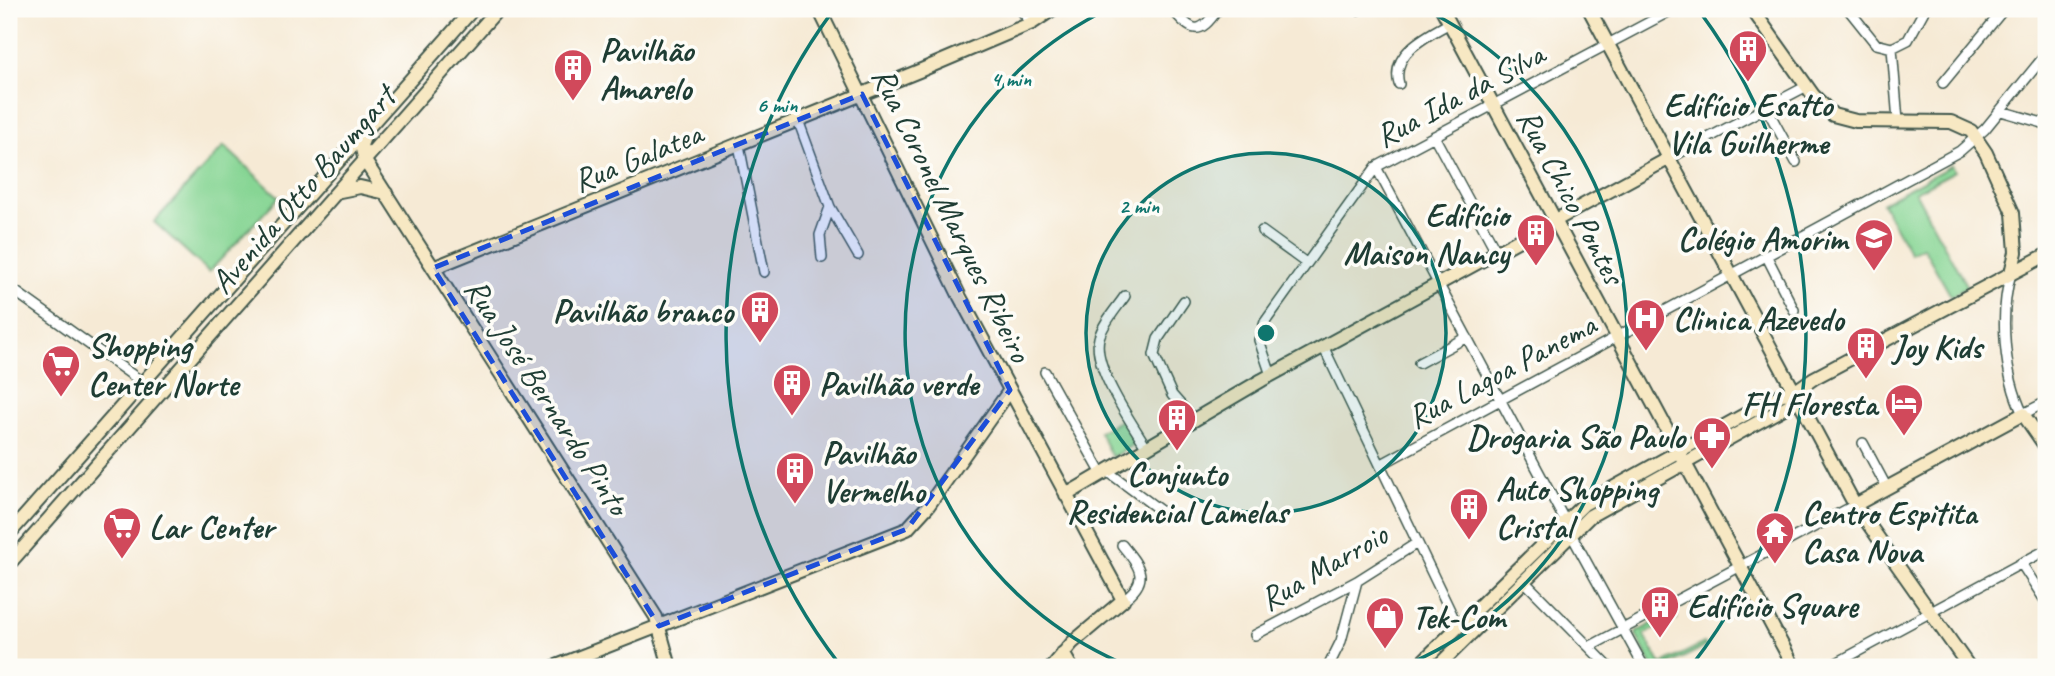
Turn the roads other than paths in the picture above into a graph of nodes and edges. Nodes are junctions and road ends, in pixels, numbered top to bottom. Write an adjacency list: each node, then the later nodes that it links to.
1 (473, 9): 30 (main road, Avenida Otto Baumgart)
2 (498, 9): 35 (main road, Avenida Otto Baumgart)
3 (819, 9): 23 (main road, Rua Coronel Marques Ribeiro)
4 (1020, 9): 15 (street)
5 (1053, 9): 15 (main road, Rua Galatea)
6 (1172, 9): 7 (street)
7 (1218, 9)
8 (1442, 9): 16 (main road, Rua Chico Pontes)
9 (1589, 9): 17 (main road)
10 (1674, 9): 17 (street, Rua Ida da Silva)
11 (1752, 9): 22 (main road)
12 (1848, 9): 18 (street)
13 (1925, 9): 18 (street)
14 (2004, 9): 20 (street)
15 (1032, 23): 23 (main road, Rua Galatea)
16 (1450, 23): 21 (street); 24 (main road, Rua Chico Pontes)
17 (1607, 44): 24 (street, Rua Ida da Silva); 34 (main road)
18 (1892, 48): 28 (street)
19 (2046, 54): 26 (street, Rua Lagoa Panema)
20 (1943, 83)
21 (1399, 84)
22 (1807, 86): 25 (street); 28 (main road)
23 (862, 94): 27 (main road, Rua Galatea); 67 (main road, Rua Coronel Marques Ribeiro)
24 (1492, 105): 31 (street, Rua Ida da Silva); 41 (main road, Rua Chico Pontes)
25 (1766, 107): 34 (street); 36 (street)
26 (2001, 111): 29 (street); 32 (street, Rua Lagoa Panema)
27 (798, 120): 33 (main road, Rua Galatea); 40 (street)
28 (1898, 121): 32 (main road)
29 (2046, 124)
30 (370, 125): 35 (main road); 42 (main road, Avenida Otto Baumgart)
31 (1434, 136): 37 (street, Rua Ida da Silva); 45 (street)
32 (1977, 138): 47 (street, Rua Lagoa Panema); 53 (main road)
33 (739, 145): 51 (main road, Rua Galatea); 52 (street)
34 (1668, 159): 41 (main road); 54 (main road)
35 (365, 161): 38 (main road, Avenida Otto Baumgart); 39 (main road, Rua José Bernardo Pinto)
36 (1796, 162)
37 (1376, 167): 50 (street, Rua Ida da Silva); 55 (street)
38 (339, 191): 39 (main road); 44 (main road, Avenida Otto Baumgart)
39 (386, 194): 51 (main road, Rua José Bernardo Pinto)
40 (831, 207): 46 (street); 49 (street)
41 (1552, 220): 45 (main road); 61 (main road, Rua Chico Pontes)
42 (285, 222): 44 (main road); 66 (main road, Avenida Otto Baumgart)
43 (1262, 231): 50 (street)
44 (300, 234): 86 (main road, Avenida Otto Baumgart)
45 (1496, 251): 55 (main road)
46 (858, 255)
47 (1766, 255): 54 (street, Rua Lagoa Panema); 59 (street)
48 (2046, 255): 53 (main road)
49 (822, 258)
50 (1306, 263): 65 (street, Rua Ida da Silva)
51 (433, 268): 101 (main road, Rua José Bernardo Pinto)
52 (764, 272)
53 (2011, 273): 68 (main road); 71 (street)
54 (1730, 274): 61 (street, Rua Lagoa Panema); 68 (main road)
55 (1438, 283): 60 (street); 62 (main road)
56 (9, 287): 66 (street)
57 (1125, 296): 75 (street)
58 (1184, 301): 72 (street)
59 (1794, 310)
60 (1467, 337): 63 (street); 69 (street)
61 (1616, 338): 69 (street, Rua Lagoa Panema); 76 (main road, Rua Chico Pontes)
62 (1323, 346): 65 (main road); 78 (street)
63 (1419, 363)
64 (1045, 372): 79 (street)
65 (1271, 375): 72 (main road)
66 (142, 382): 83 (main road, Avenida Otto Baumgart)
67 (1010, 390): 81 (main road); 101 (main road, Rua Coronel Marques Ribeiro)
68 (1794, 392): 76 (main road); 77 (main road); 82 (main road)
69 (1501, 402): 78 (street, Rua Lagoa Panema); 85 (street)
70 (2046, 402): 71 (street)
71 (2023, 414): 74 (main road); 80 (main road)
72 (1195, 421): 75 (main road)
73 (1863, 443): 80 (street)
74 (2046, 447)
75 (1147, 448): 79 (main road)
76 (1678, 452): 77 (main road, Rua Chico Pontes); 85 (main road)
77 (1685, 464): 88 (main road); 95 (main road, Rua Chico Pontes)
78 (1380, 465): 90 (street)
79 (1105, 473): 81 (main road); 84 (street)
80 (1887, 488): 82 (main road)
81 (1066, 495): 98 (main road)
82 (1855, 505): 95 (street); 100 (main road)
83 (26, 514): 86 (main road); 87 (main road, Avenida Otto Baumgart)
84 (1165, 514)
85 (1565, 521): 102 (main road)
86 (41, 527): 89 (main road, Avenida Otto Baumgart)
87 (12, 530): 89 (main road)
88 (1571, 534): 97 (main road); 103 (street)
89 (30, 540): 93 (main road, Avenida Otto Baumgart)
90 (1417, 543): 96 (street, Rua Marroio); 102 (street)
91 (1122, 545): 98 (street)
92 (2046, 550): 94 (street)
93 (9, 564)
94 (2021, 564): 99 (street); 100 (street)
95 (1739, 567): 103 (street); 116 (main road, Rua Chico Pontes)
96 (1357, 581): 104 (street, Rua Marroio); 112 (street)
97 (1524, 581): 105 (street); 107 (main road)
98 (1123, 600): 106 (main road)
99 (2046, 602)
100 (1930, 610): 117 (street); 118 (main road)
101 (659, 625): 108 (main road, Rua Coronel Marques Ribeiro); 109 (main road, Rua José Bernardo Pinto)
102 (1458, 627): 113 (main road)
103 (1622, 627): 105 (street); 115 (street)
104 (1255, 635)
105 (1589, 647): 114 (street)
106 (1063, 653): 110 (main road); 111 (main road)
107 (1444, 665)
108 (554, 667)
109 (670, 667)
110 (1052, 667)
111 (1071, 667)
112 (1328, 667)
113 (1417, 667)
114 (1609, 667)
115 (1644, 667)
116 (1794, 667)
117 (1829, 667)
118 (1969, 667)

